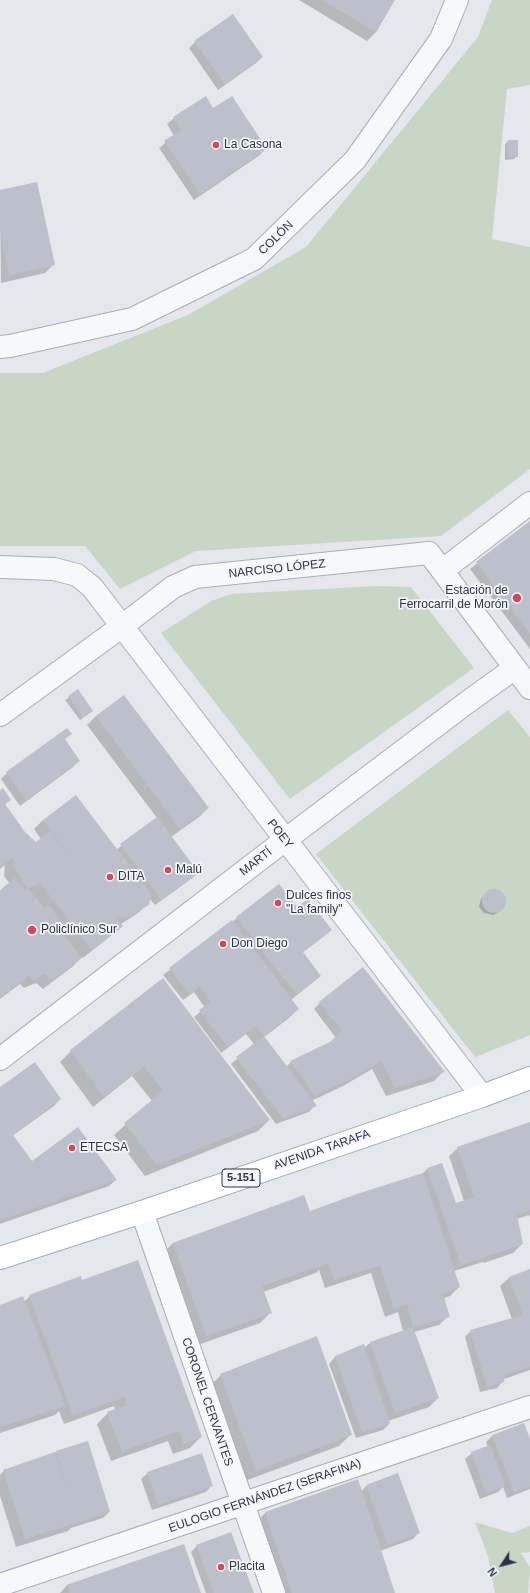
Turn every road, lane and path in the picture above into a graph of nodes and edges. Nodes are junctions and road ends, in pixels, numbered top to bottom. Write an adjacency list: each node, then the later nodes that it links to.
1 (457, 0): 2 (street, COLÓN)
2 (0, 346)
3 (530, 503): 5 (street)
4 (0, 568): 6 (street, POEY)
5 (442, 570): 6 (street, NARCISO LÓPEZ); 7 (street, NARCISO LÓPEZ)
6 (121, 628): 9 (street, NARCISO LÓPEZ); 10 (street, POEY)
7 (515, 668): 8 (street, NARCISO LÓPEZ); 10 (street, MARTÍ)
8 (530, 688)
9 (0, 715)
10 (285, 840): 11 (street, MARTÍ); 13 (street, POEY)
11 (0, 1059)
12 (530, 1078): 13 (main road, AVENIDA TARAFA / 5-151)
13 (482, 1096): 14 (main road, AVENIDA TARAFA / 5-151)
14 (142, 1212): 15 (main road, AVENIDA TARAFA / 5-151); 17 (street, CORONEL CERVANTES)
15 (0, 1258)
16 (530, 1407): 17 (street, EULOGIO FERNÁNDEZ (SERAFINA))
17 (242, 1504): 18 (street, EULOGIO FERNÁNDEZ (SERAFINA)); 19 (street, CORONEL CERVANTES)
18 (0, 1585)
19 (274, 1593)

